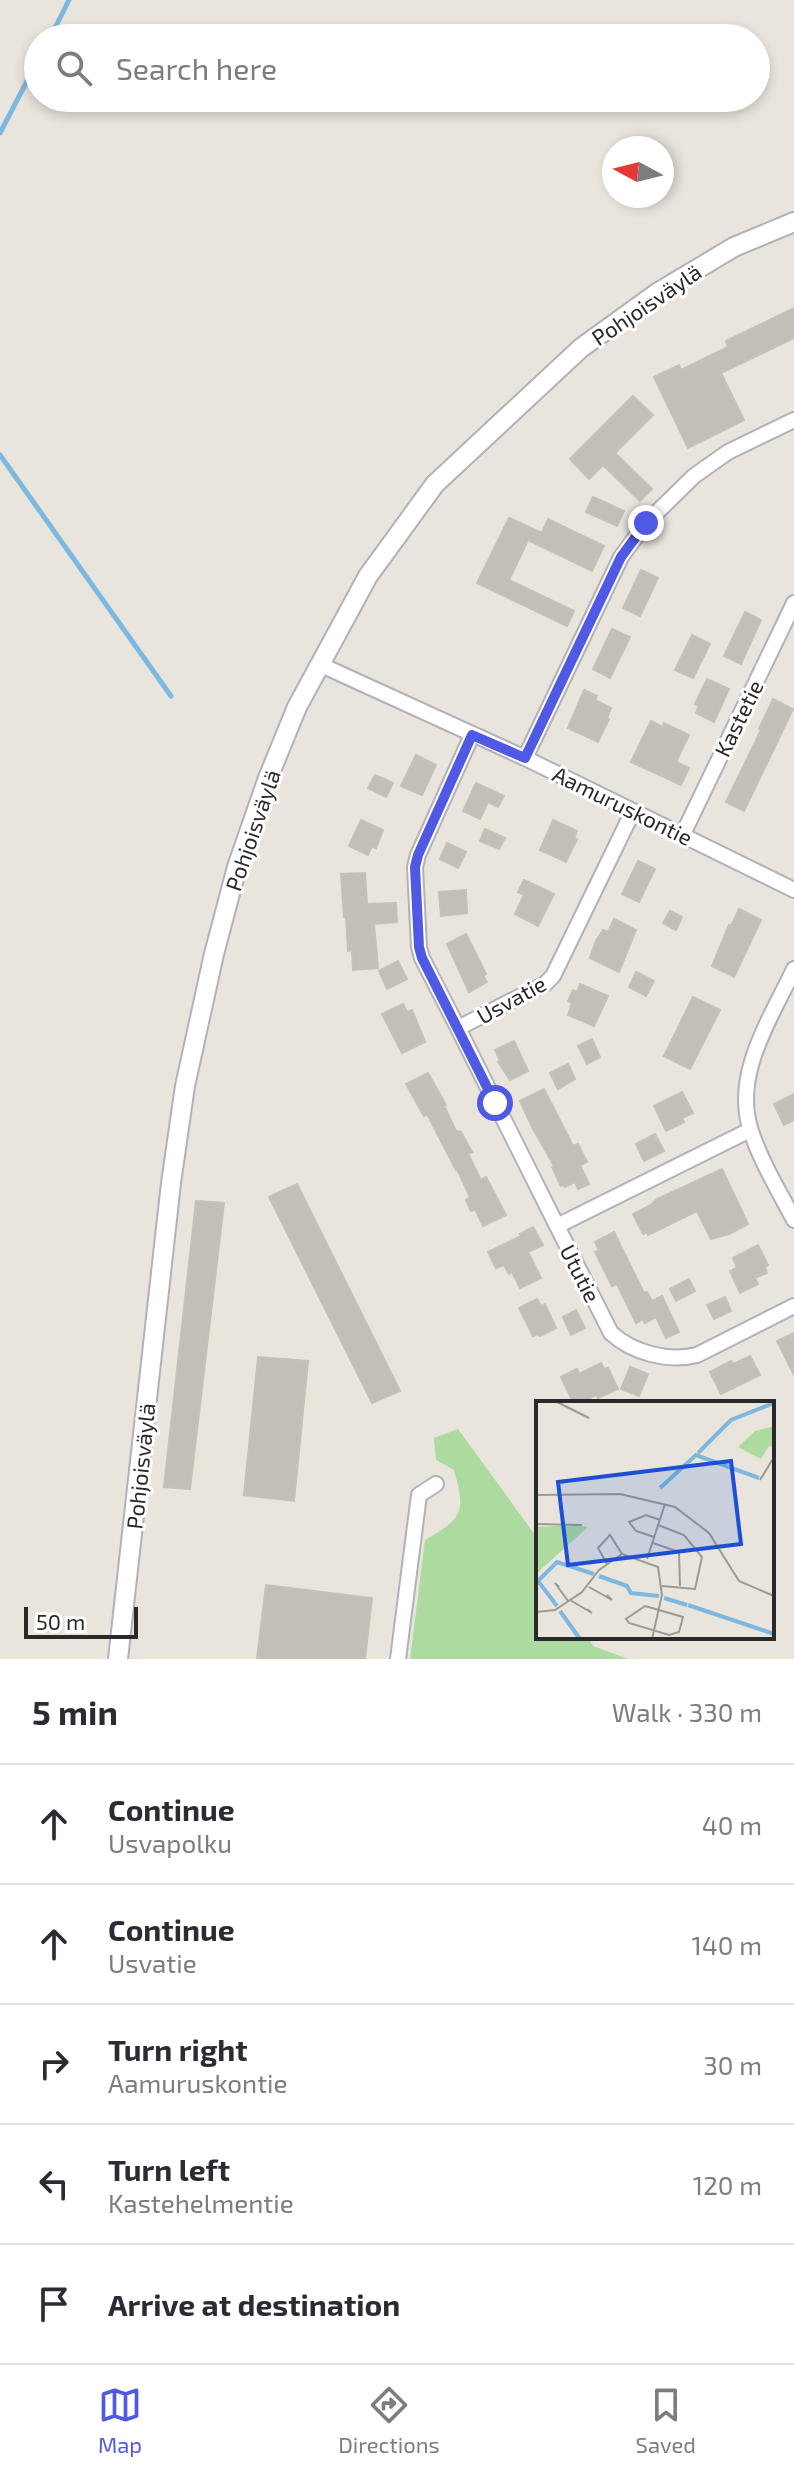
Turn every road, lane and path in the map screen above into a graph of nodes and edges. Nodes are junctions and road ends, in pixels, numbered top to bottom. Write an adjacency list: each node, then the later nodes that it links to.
1 (794, 222): 4 (main road, Pohjoisväylä)
2 (794, 420): 6 (street)
3 (794, 603): 8 (street, Kastetie)
4 (319, 664): 5 (street, Aamuruskontie); 17 (main road, Pohjoisväylä)
5 (472, 735): 6 (street, Aamuruskontie); 11 (street, Usvatie)
6 (525, 758): 7 (street, Aamuruskontie)
7 (633, 811): 8 (street, Aamuruskontie); 11 (street, Usvatie)
8 (683, 834): 9 (street, Aamuruskontie)
9 (794, 890)
10 (794, 969): 12 (street)
11 (458, 1028): 14 (street)
12 (750, 1130): 13 (street); 14 (street, Ututie)
13 (794, 1220)
14 (557, 1226): 15 (street, Ututie)
15 (794, 1306)
16 (436, 1484): 18 (street)
17 (118, 1659)
18 (398, 1659)

